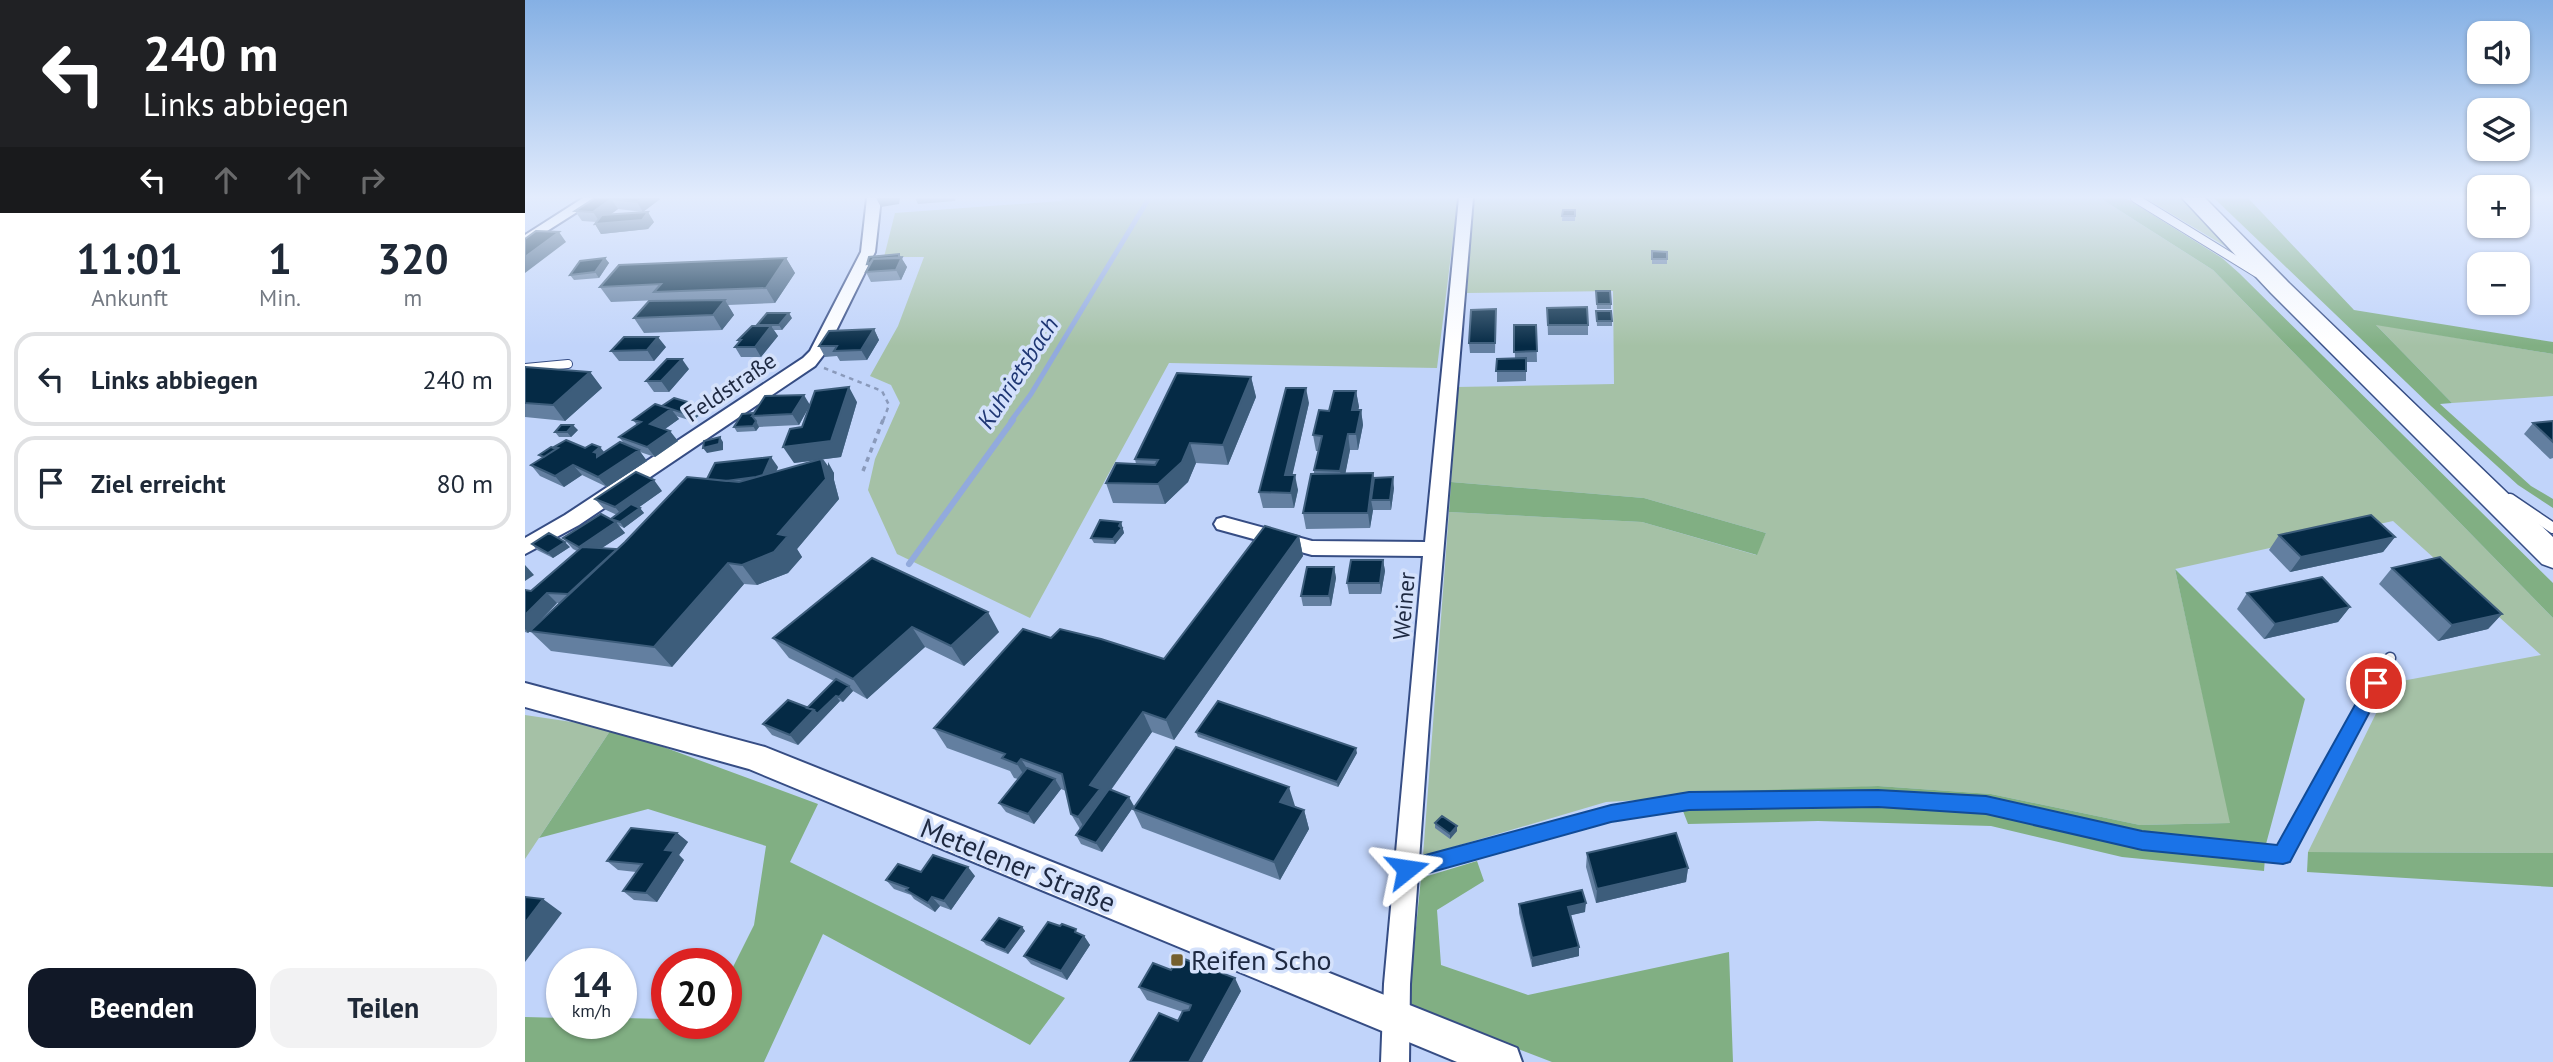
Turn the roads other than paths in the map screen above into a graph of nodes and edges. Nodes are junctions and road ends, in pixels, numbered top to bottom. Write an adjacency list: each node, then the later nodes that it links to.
1 (868, 248): 11 (street, Feldstraße)
2 (1462, 248): 12 (street, Weiner)
3 (2213, 248): 5 (lane)
4 (2241, 248): 5 (highway)
5 (2280, 288): 8 (highway)
6 (568, 364): 7 (lane)
7 (525, 368)
8 (2467, 470): 10 (lane); 13 (highway)
9 (1224, 524): 12 (street)
10 (2553, 528)
11 (525, 547)
12 (1434, 549): 16 (street, Weiner)
13 (2553, 556)
14 (2390, 658): 16 (lane)
15 (525, 695): 17 (main road, Metelener Straße)
16 (1407, 869): 17 (street, Weiner)
17 (1395, 1019): 18 (street, Weiner); 19 (main road, Metelener Straße)
18 (1395, 1062)
19 (1503, 1062)

